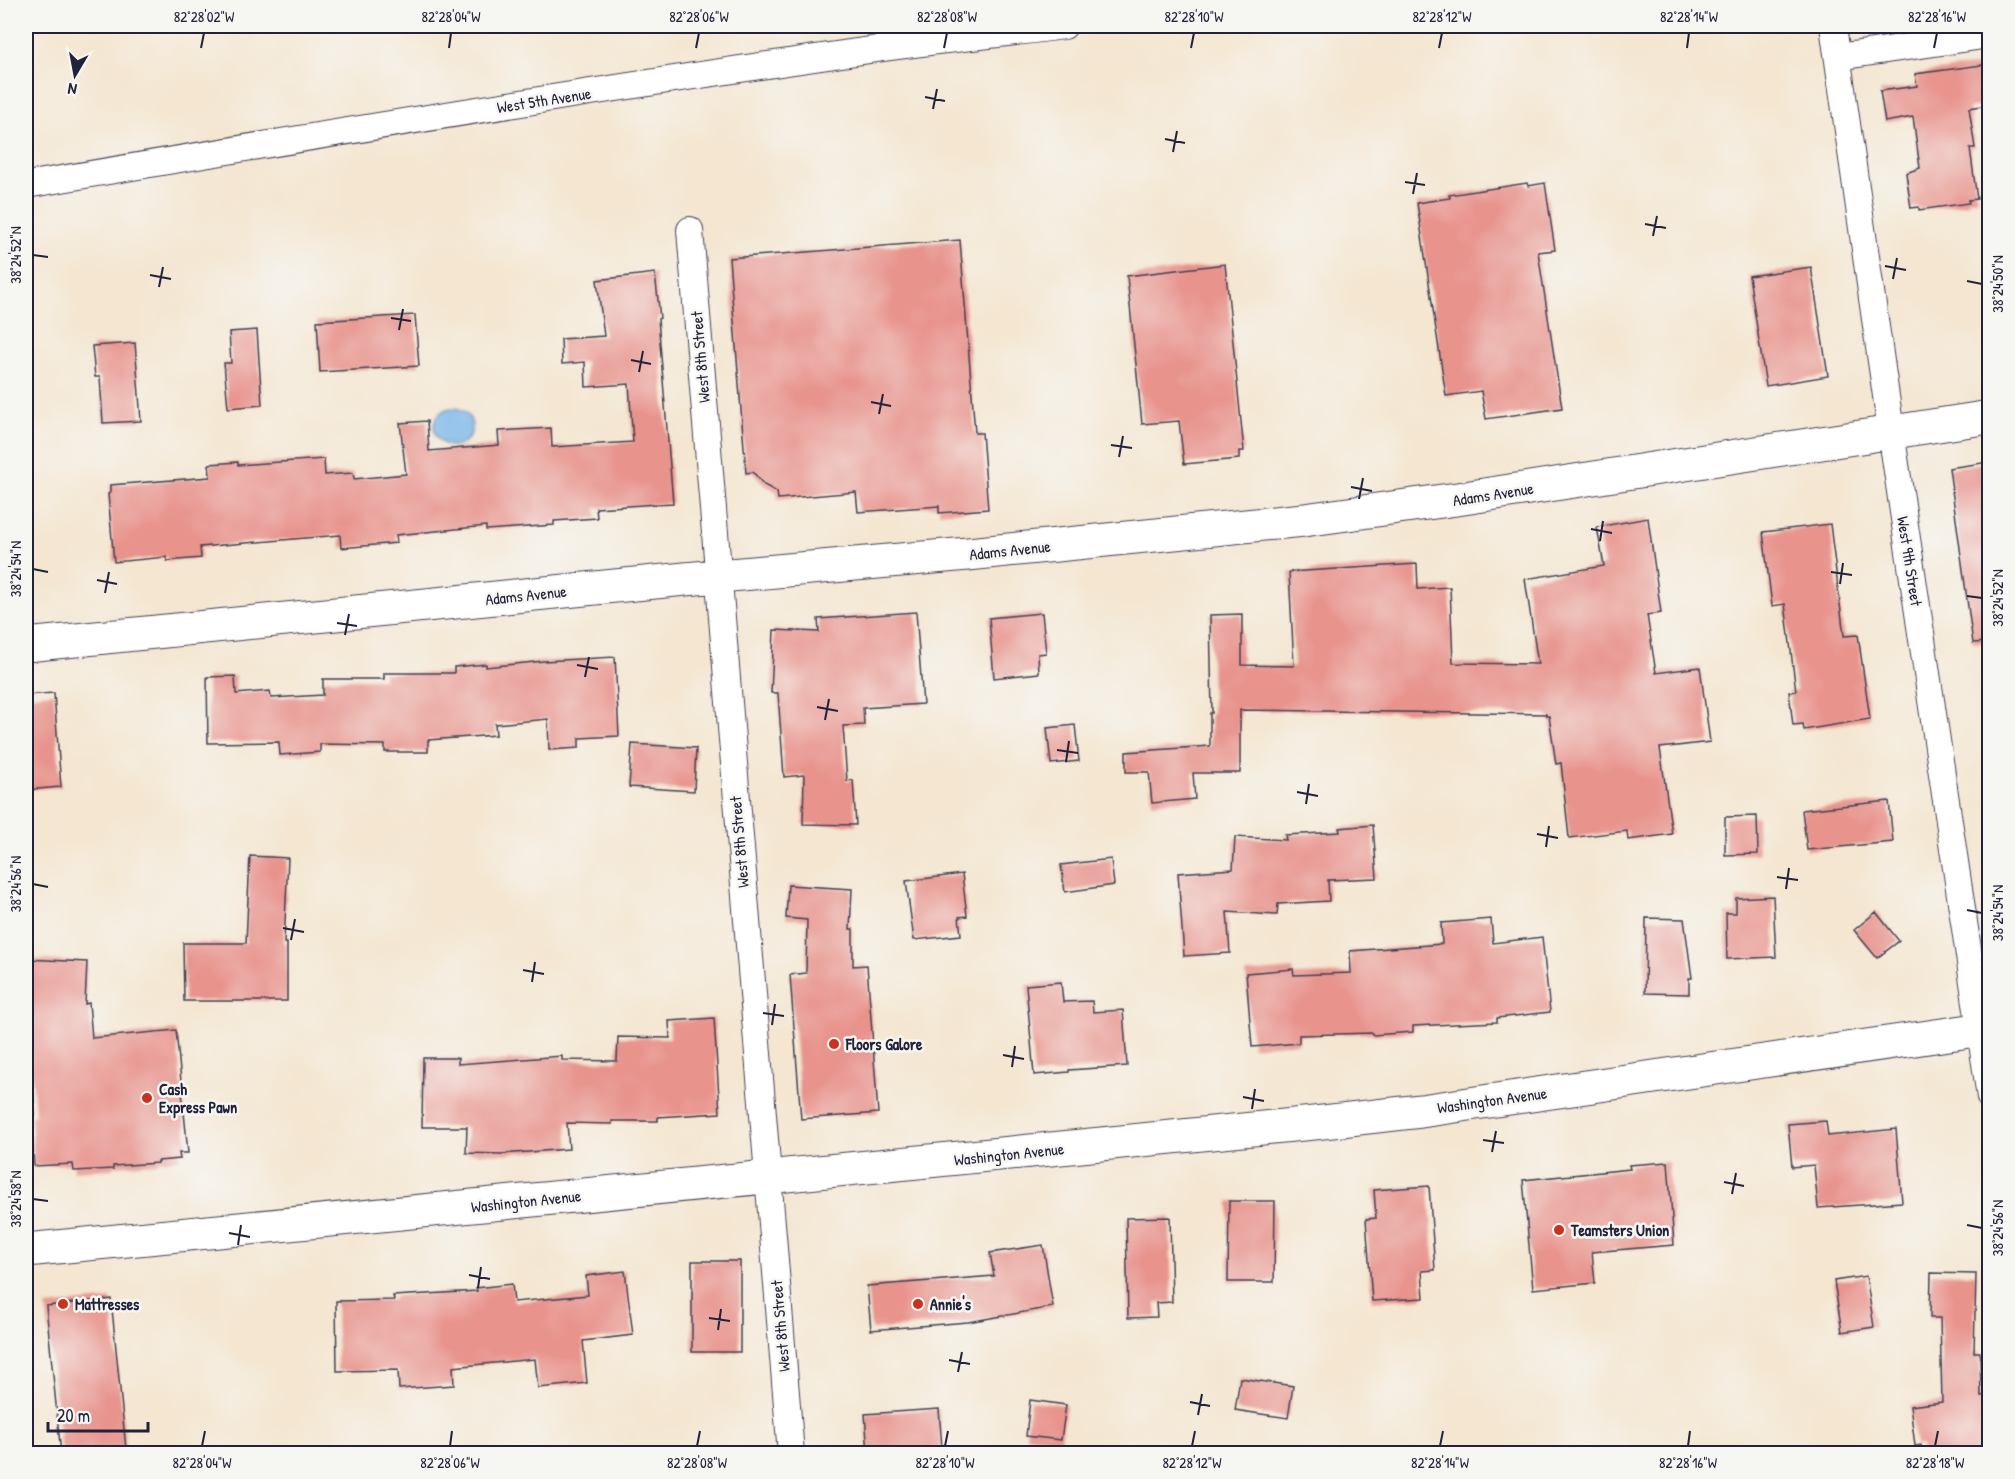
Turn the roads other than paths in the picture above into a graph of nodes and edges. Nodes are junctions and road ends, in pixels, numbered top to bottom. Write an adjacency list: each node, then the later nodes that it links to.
1 (1064, 26): 5 (street, West 5th Avenue)
2 (1833, 26): 4 (street, West 9th Street)
3 (1989, 34): 4 (street)
4 (1838, 57): 8 (street, West 9th Street)
5 (26, 185)
6 (690, 230): 9 (street, West 8th Street)
7 (1989, 417): 8 (main road, Adams Avenue)
8 (1891, 431): 9 (main road, Adams Avenue); 11 (street, West 9th Street)
9 (718, 576): 10 (main road, Adams Avenue); 13 (street, West 8th Street)
10 (26, 645)
11 (1985, 1029): 12 (street, West 9th Street); 13 (main road, Washington Avenue)
12 (1989, 1097)
13 (768, 1177): 14 (main road, Washington Avenue); 15 (street, West 8th Street)
14 (26, 1250)
15 (791, 1454)

